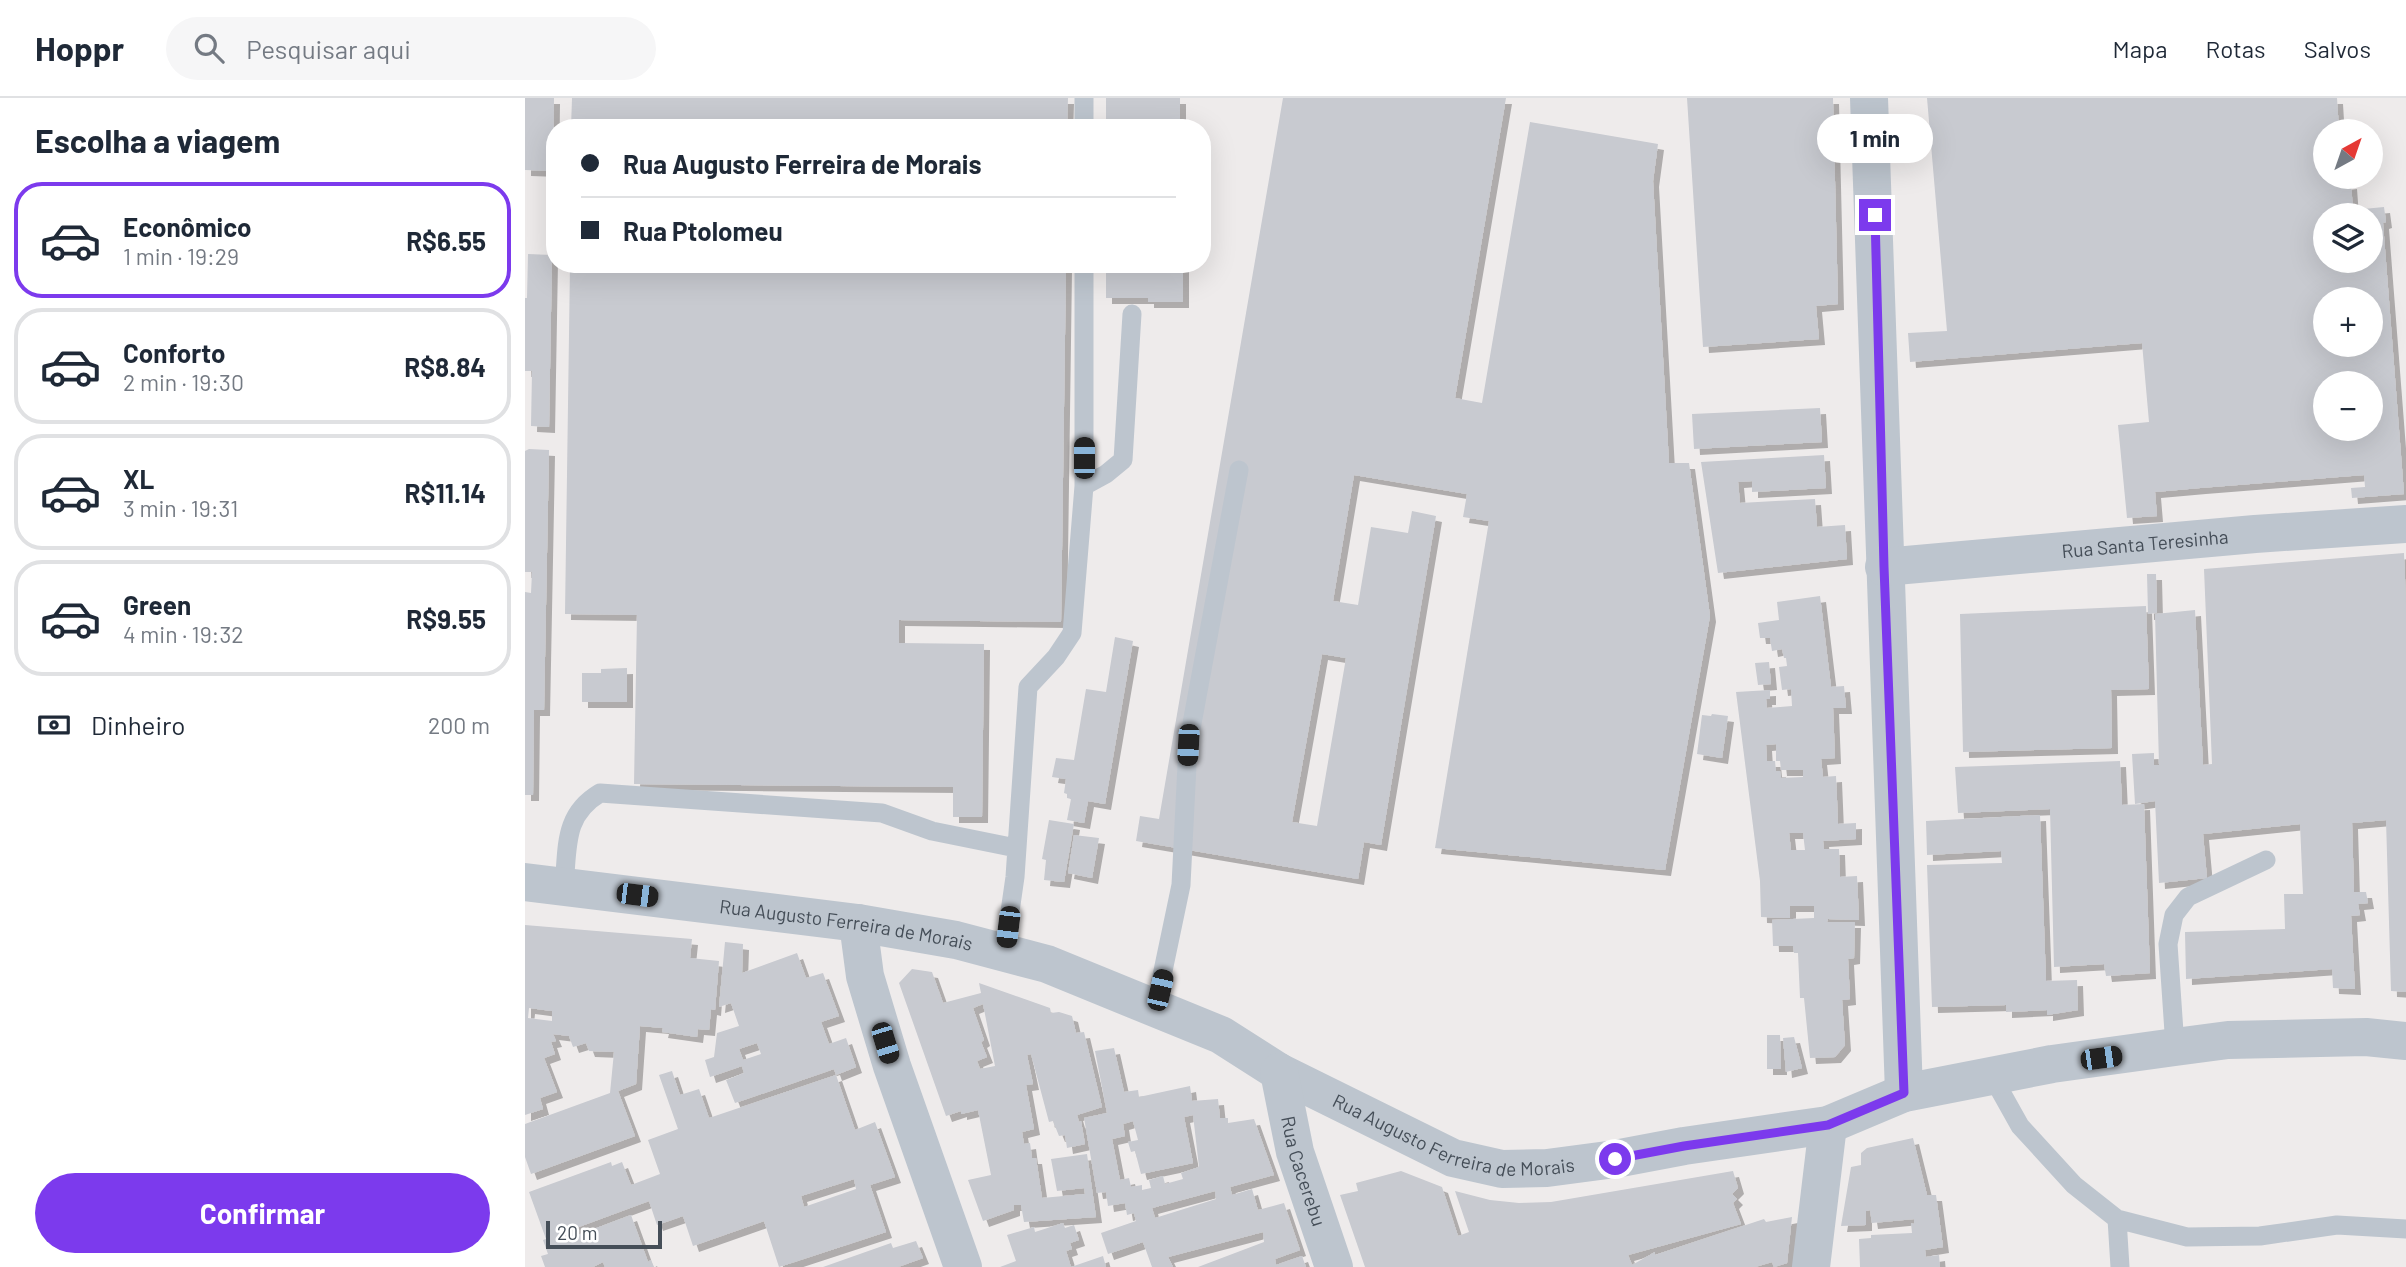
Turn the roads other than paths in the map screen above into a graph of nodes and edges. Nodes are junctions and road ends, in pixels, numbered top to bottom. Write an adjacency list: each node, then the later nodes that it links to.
1 (1084, 98): 3 (lane)
2 (1869, 98): 9 (street)
3 (1084, 119)
4 (1084, 273): 7 (lane)
5 (1132, 314): 7 (lane)
6 (1239, 470): 16 (lane)
7 (1084, 486): 10 (lane)
8 (2406, 524): 9 (street, Rua Santa Teresinha)
9 (1884, 567): 21 (street)
10 (1016, 848): 13 (lane); 15 (lane)
11 (2266, 860): 18 (lane)
12 (525, 882): 13 (street, Rua Augusto Ferreira de Morais)
13 (564, 886): 14 (street, Rua Augusto Ferreira de Morais)
14 (858, 923): 15 (street, Rua Augusto Ferreira de Morais); 25 (street)
15 (1005, 953): 16 (street, Rua Augusto Ferreira de Morais)
16 (1155, 1009): 19 (street, Rua Augusto Ferreira de Morais)
17 (2406, 1041): 18 (street, Rua Augusto Ferreira de Morais)
18 (2175, 1047): 20 (street, Rua Augusto Ferreira de Morais)
19 (1279, 1072): 22 (street, Rua Augusto Ferreira de Morais); 26 (street, Rua Cacerebu)
20 (1992, 1076): 21 (street, Rua Augusto Ferreira de Morais); 23 (lane)
21 (1904, 1093): 22 (street, Rua Augusto Ferreira de Morais)
22 (1828, 1125): 27 (street)
23 (2117, 1219): 24 (lane); 28 (lane)
24 (2406, 1229)
25 (963, 1267)
26 (1334, 1267)
27 (1811, 1267)
28 (2120, 1267)

